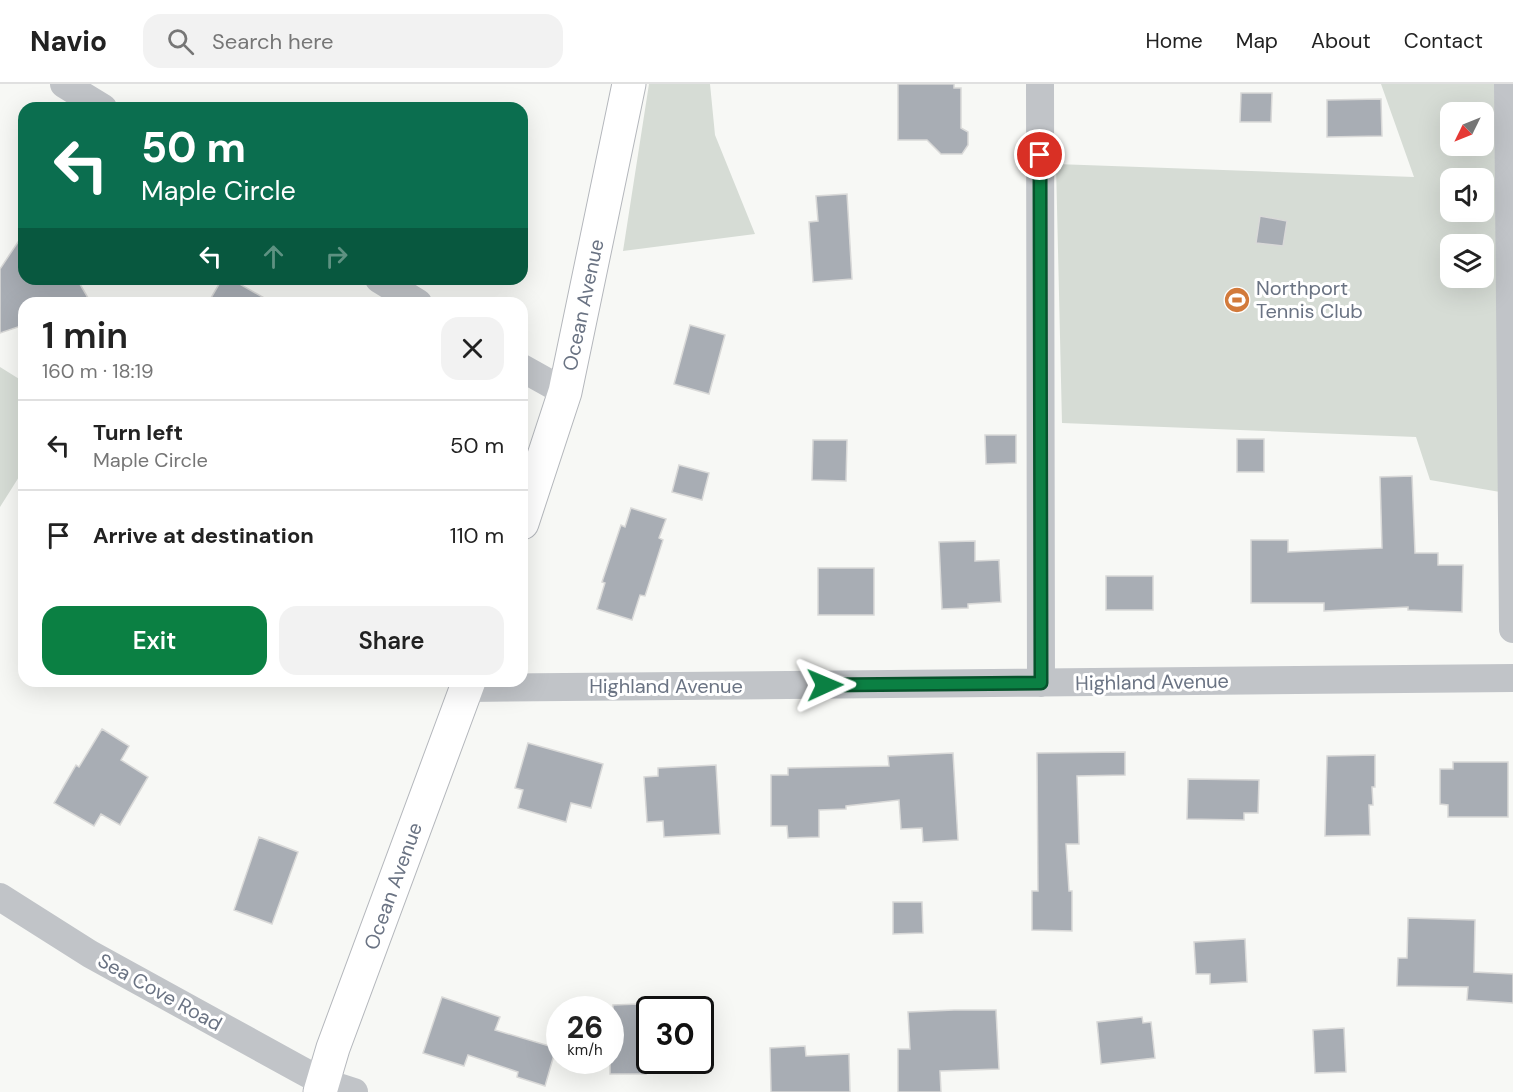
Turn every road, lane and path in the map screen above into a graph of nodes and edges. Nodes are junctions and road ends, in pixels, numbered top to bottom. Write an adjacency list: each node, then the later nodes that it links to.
1 (64, 84): 5 (street)
2 (629, 84): 9 (main road, Ocean Avenue)
3 (1040, 84): 13 (street)
4 (1508, 84): 11 (street)
5 (93, 102)
6 (389, 285): 7 (street)
7 (408, 297)
8 (528, 371): 9 (street)
9 (565, 392): 10 (main road, Ocean Avenue)
10 (528, 505)
11 (1513, 629)
12 (1513, 678): 13 (street, Highland Avenue)
13 (1041, 683): 14 (street, Highland Avenue)
14 (528, 685)
15 (467, 687): 17 (main road, Ocean Avenue)
16 (0, 897): 17 (street, Sea Cove Road)
17 (321, 1087): 18 (street, Sea Cove Road)
18 (354, 1092)

